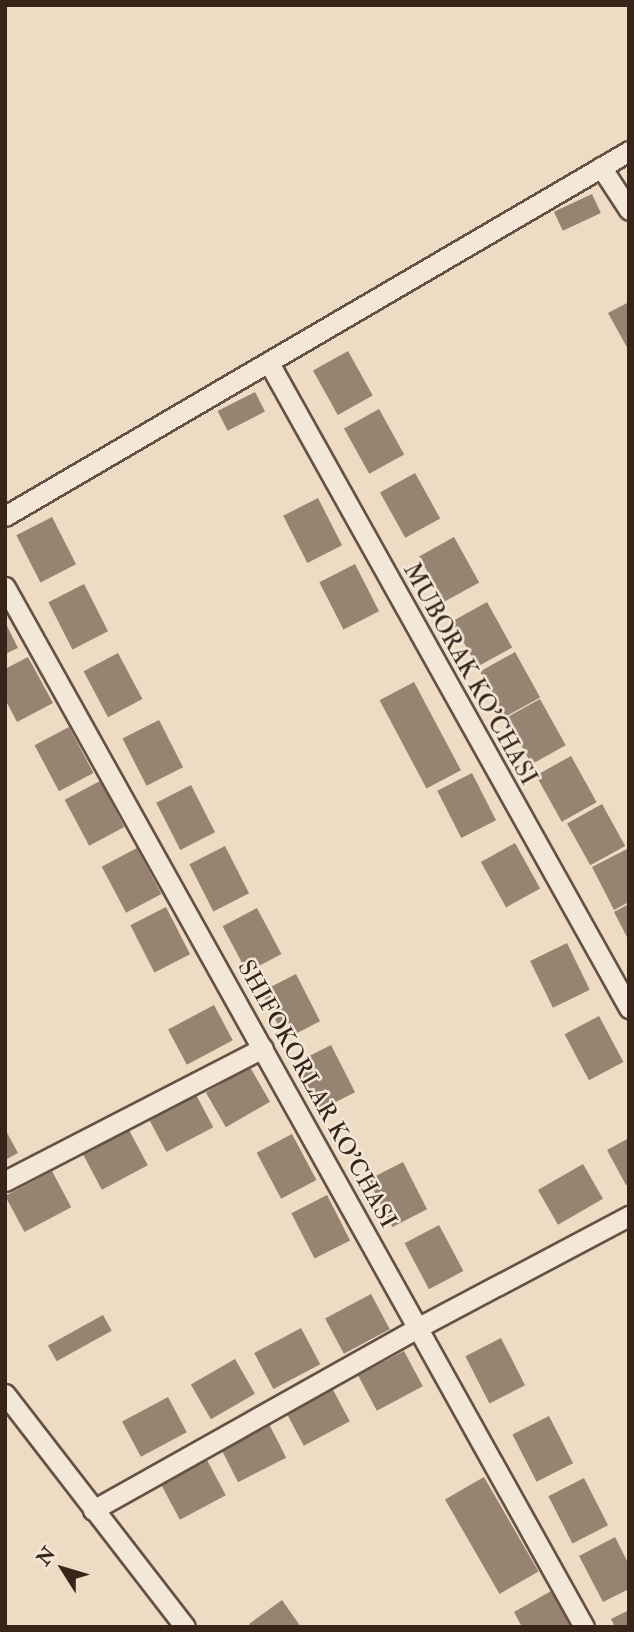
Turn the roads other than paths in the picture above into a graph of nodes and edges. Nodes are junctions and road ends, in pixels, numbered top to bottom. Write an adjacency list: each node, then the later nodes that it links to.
1 (629, 151): 2 (street)
2 (601, 167): 3 (street); 4 (street)
3 (629, 211)
4 (269, 363): 5 (street); 7 (street, MUBORAK KO'CHASI)
5 (5, 516)
6 (5, 587): 8 (street, SHIFOKORLAR KO'CHASI)
7 (629, 1008)
8 (263, 1048): 9 (street); 11 (street, SHIFOKORLAR KO'CHASI)
9 (5, 1181)
10 (629, 1216): 11 (street)
11 (419, 1327): 13 (street); 15 (street, SHIFOKORLAR KO'CHASI)
12 (5, 1394): 13 (street)
13 (93, 1510): 14 (street)
14 (185, 1627)
15 (584, 1627)

